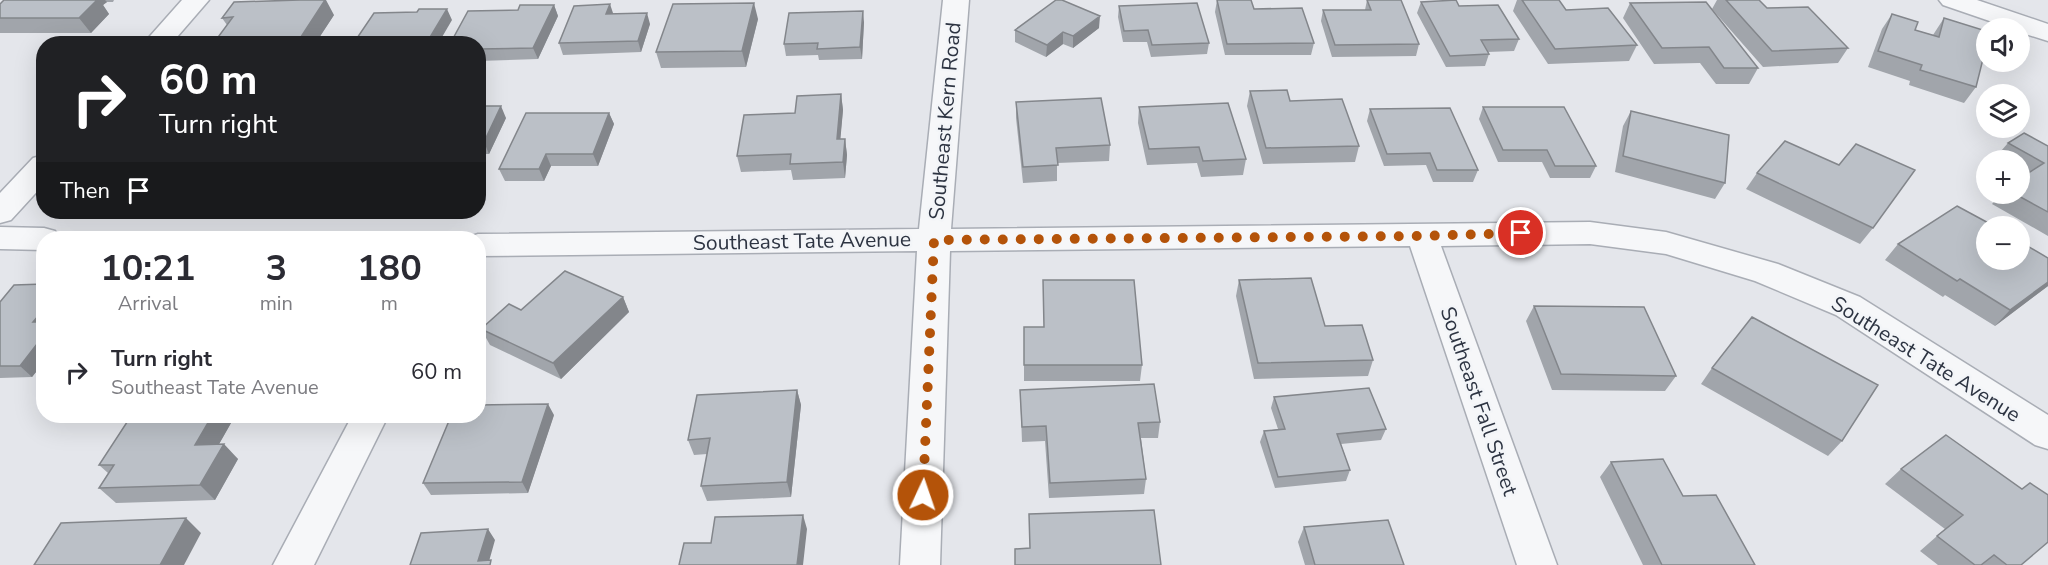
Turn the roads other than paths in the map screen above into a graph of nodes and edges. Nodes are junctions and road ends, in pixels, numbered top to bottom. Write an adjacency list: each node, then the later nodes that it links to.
1 (196, 0): 5 (street)
2 (956, 0): 11 (street, Southeast Kern Road)
3 (1952, 0): 4 (street)
4 (2048, 33)
5 (163, 36)
6 (36, 174): 7 (street)
7 (0, 212)
8 (1422, 236): 11 (street, Southeast Tate Avenue); 14 (street, Southeast Tate Avenue); 17 (street, Southeast Fall Street)
9 (0, 238): 10 (street)
10 (36, 239)
11 (934, 240): 12 (street, Southeast Tate Avenue); 16 (street, Southeast Kern Road)
12 (486, 245)
13 (366, 423): 15 (street)
14 (2048, 434)
15 (293, 565)
16 (920, 565)
17 (1537, 565)

